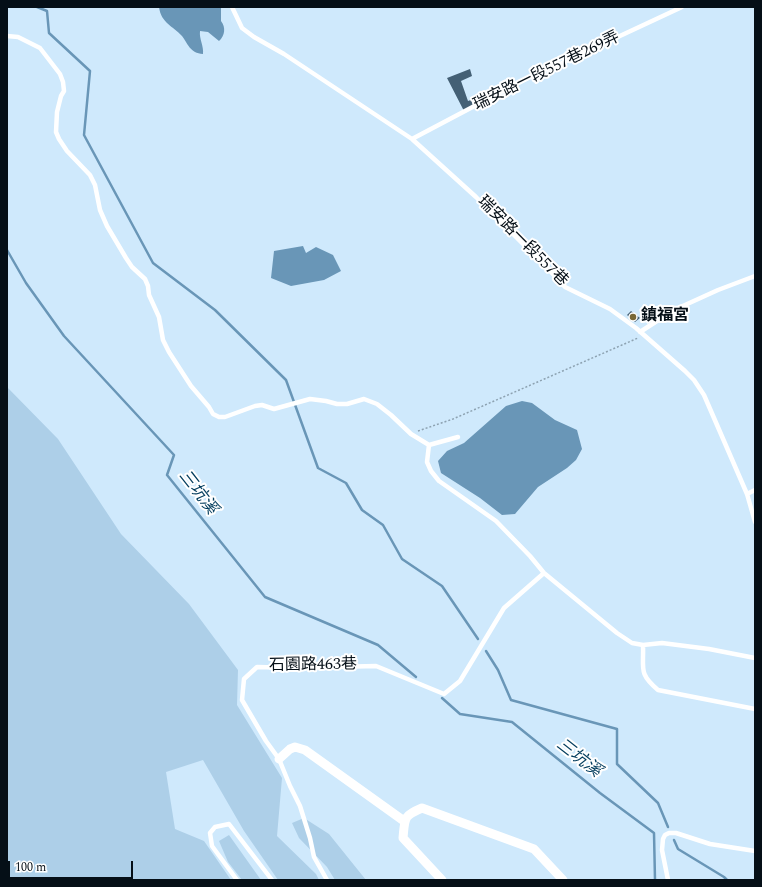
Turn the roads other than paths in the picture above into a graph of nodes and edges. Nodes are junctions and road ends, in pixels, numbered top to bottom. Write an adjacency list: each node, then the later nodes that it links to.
1 (682, 7): 4 (lane, 瑞安路一段557巷269弄)
2 (233, 8): 4 (lane, 瑞安路一段557巷)
3 (7, 36): 8 (lane)
4 (412, 139): 6 (lane, 瑞安路一段557巷)
5 (755, 276): 6 (lane)
6 (640, 332): 10 (lane, 瑞安路一段557巷)
7 (458, 437): 8 (lane)
8 (428, 444): 12 (lane)
9 (755, 490): 10 (lane)
10 (747, 494): 11 (lane, 瑞安路一段557巷)
11 (755, 522)
12 (544, 573): 13 (lane); 16 (lane, 石園路463巷)
13 (643, 645): 14 (lane); 15 (lane)
14 (755, 658)
15 (755, 709)
16 (279, 759): 17 (street); 21 (lane, 石園路463巷)
17 (404, 821): 22 (street); 23 (street)
18 (755, 851): 24 (lane)
19 (237, 880): 20 (lane)
20 (272, 880)
21 (327, 880)
22 (442, 880)
23 (563, 880)
24 (668, 880)

